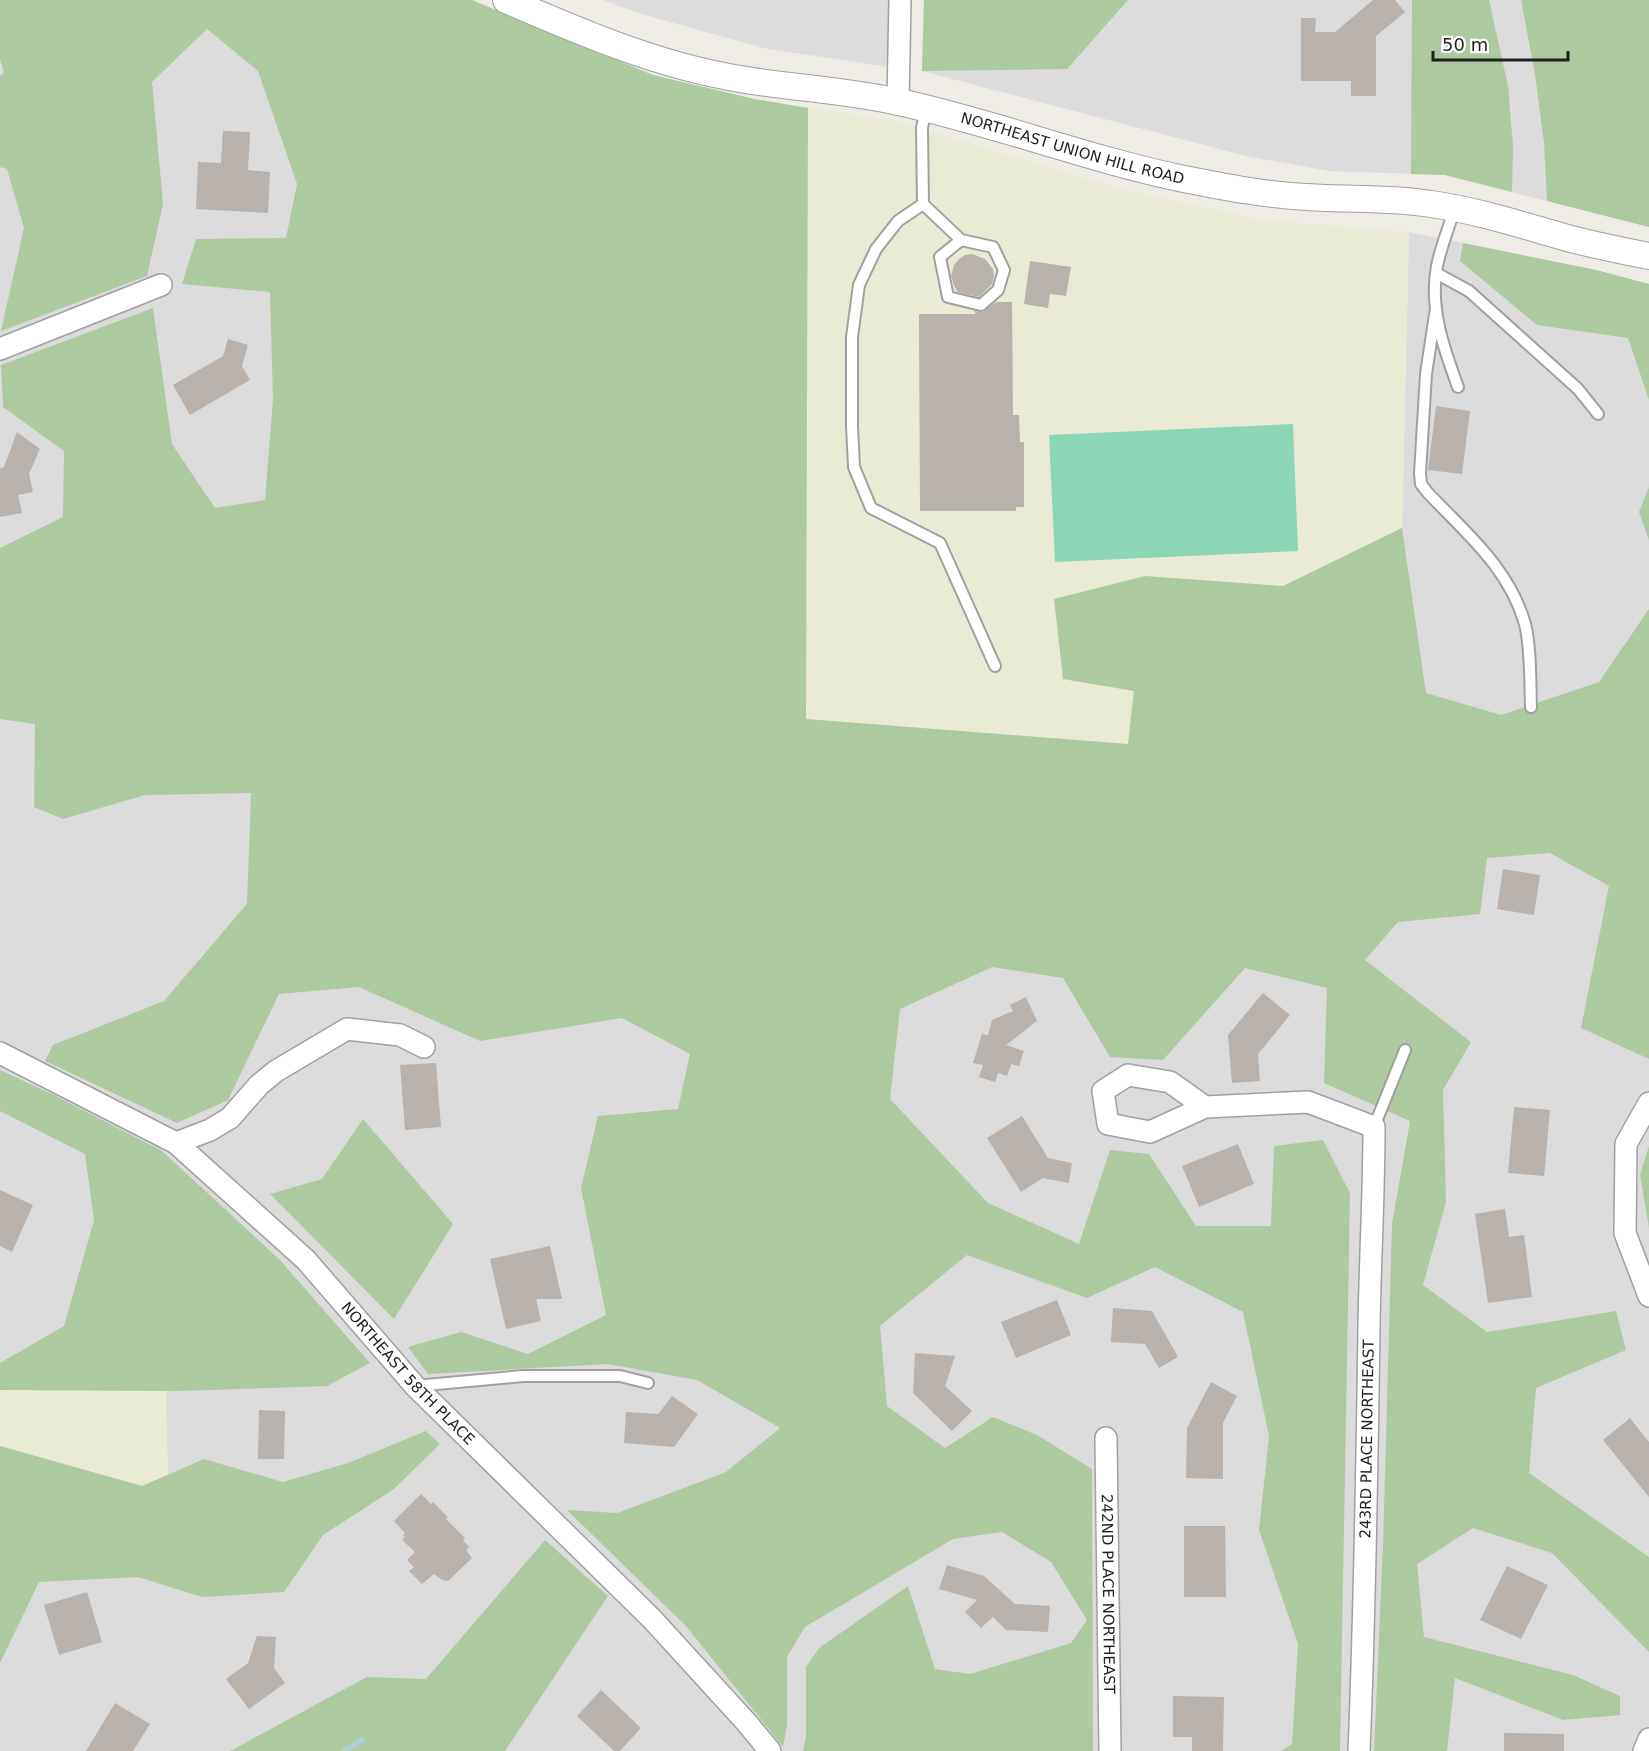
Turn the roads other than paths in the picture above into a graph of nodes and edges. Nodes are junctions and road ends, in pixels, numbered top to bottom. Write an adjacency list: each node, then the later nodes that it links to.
1 (506, 0): 3 (street, NORTHEAST UNION HILL ROAD)
2 (900, 0): 3 (street)
3 (898, 101): 4 (street, NORTHEAST UNION HILL ROAD)
4 (926, 108): 5 (lane); 6 (street, NORTHEAST UNION HILL ROAD)
5 (923, 204): 7 (lane); 15 (lane)
6 (1455, 208): 8 (street, NORTHEAST UNION HILL ROAD); 9 (lane)
7 (961, 240): 7 (lane)
8 (1649, 256)
9 (1436, 273): 11 (lane); 14 (lane)
10 (161, 285): 12 (street)
11 (1436, 308): 13 (lane); 16 (lane)
12 (0, 348)
13 (1458, 387)
14 (1598, 414)
15 (995, 666)
16 (1531, 707)
17 (424, 1047): 23 (street)
18 (1405, 1050): 22 (lane)
19 (0, 1053): 23 (street, NORTHEAST 58TH PLACE)
20 (1649, 1103): 24 (street)
21 (1204, 1107): 22 (street)
22 (1374, 1127): 31 (street, 243RD PLACE NORTHEAST)
23 (176, 1143): 26 (street, NORTHEAST 58TH PLACE)
24 (1649, 1296)
25 (648, 1383): 26 (lane)
26 (415, 1386): 29 (street, NORTHEAST 58TH PLACE)
27 (1106, 1438): 30 (street, 242ND PLACE NORTHEAST)
28 (1649, 1739): 32 (street)
29 (770, 1751)
30 (1110, 1751)
31 (1359, 1751)
32 (1644, 1751)

